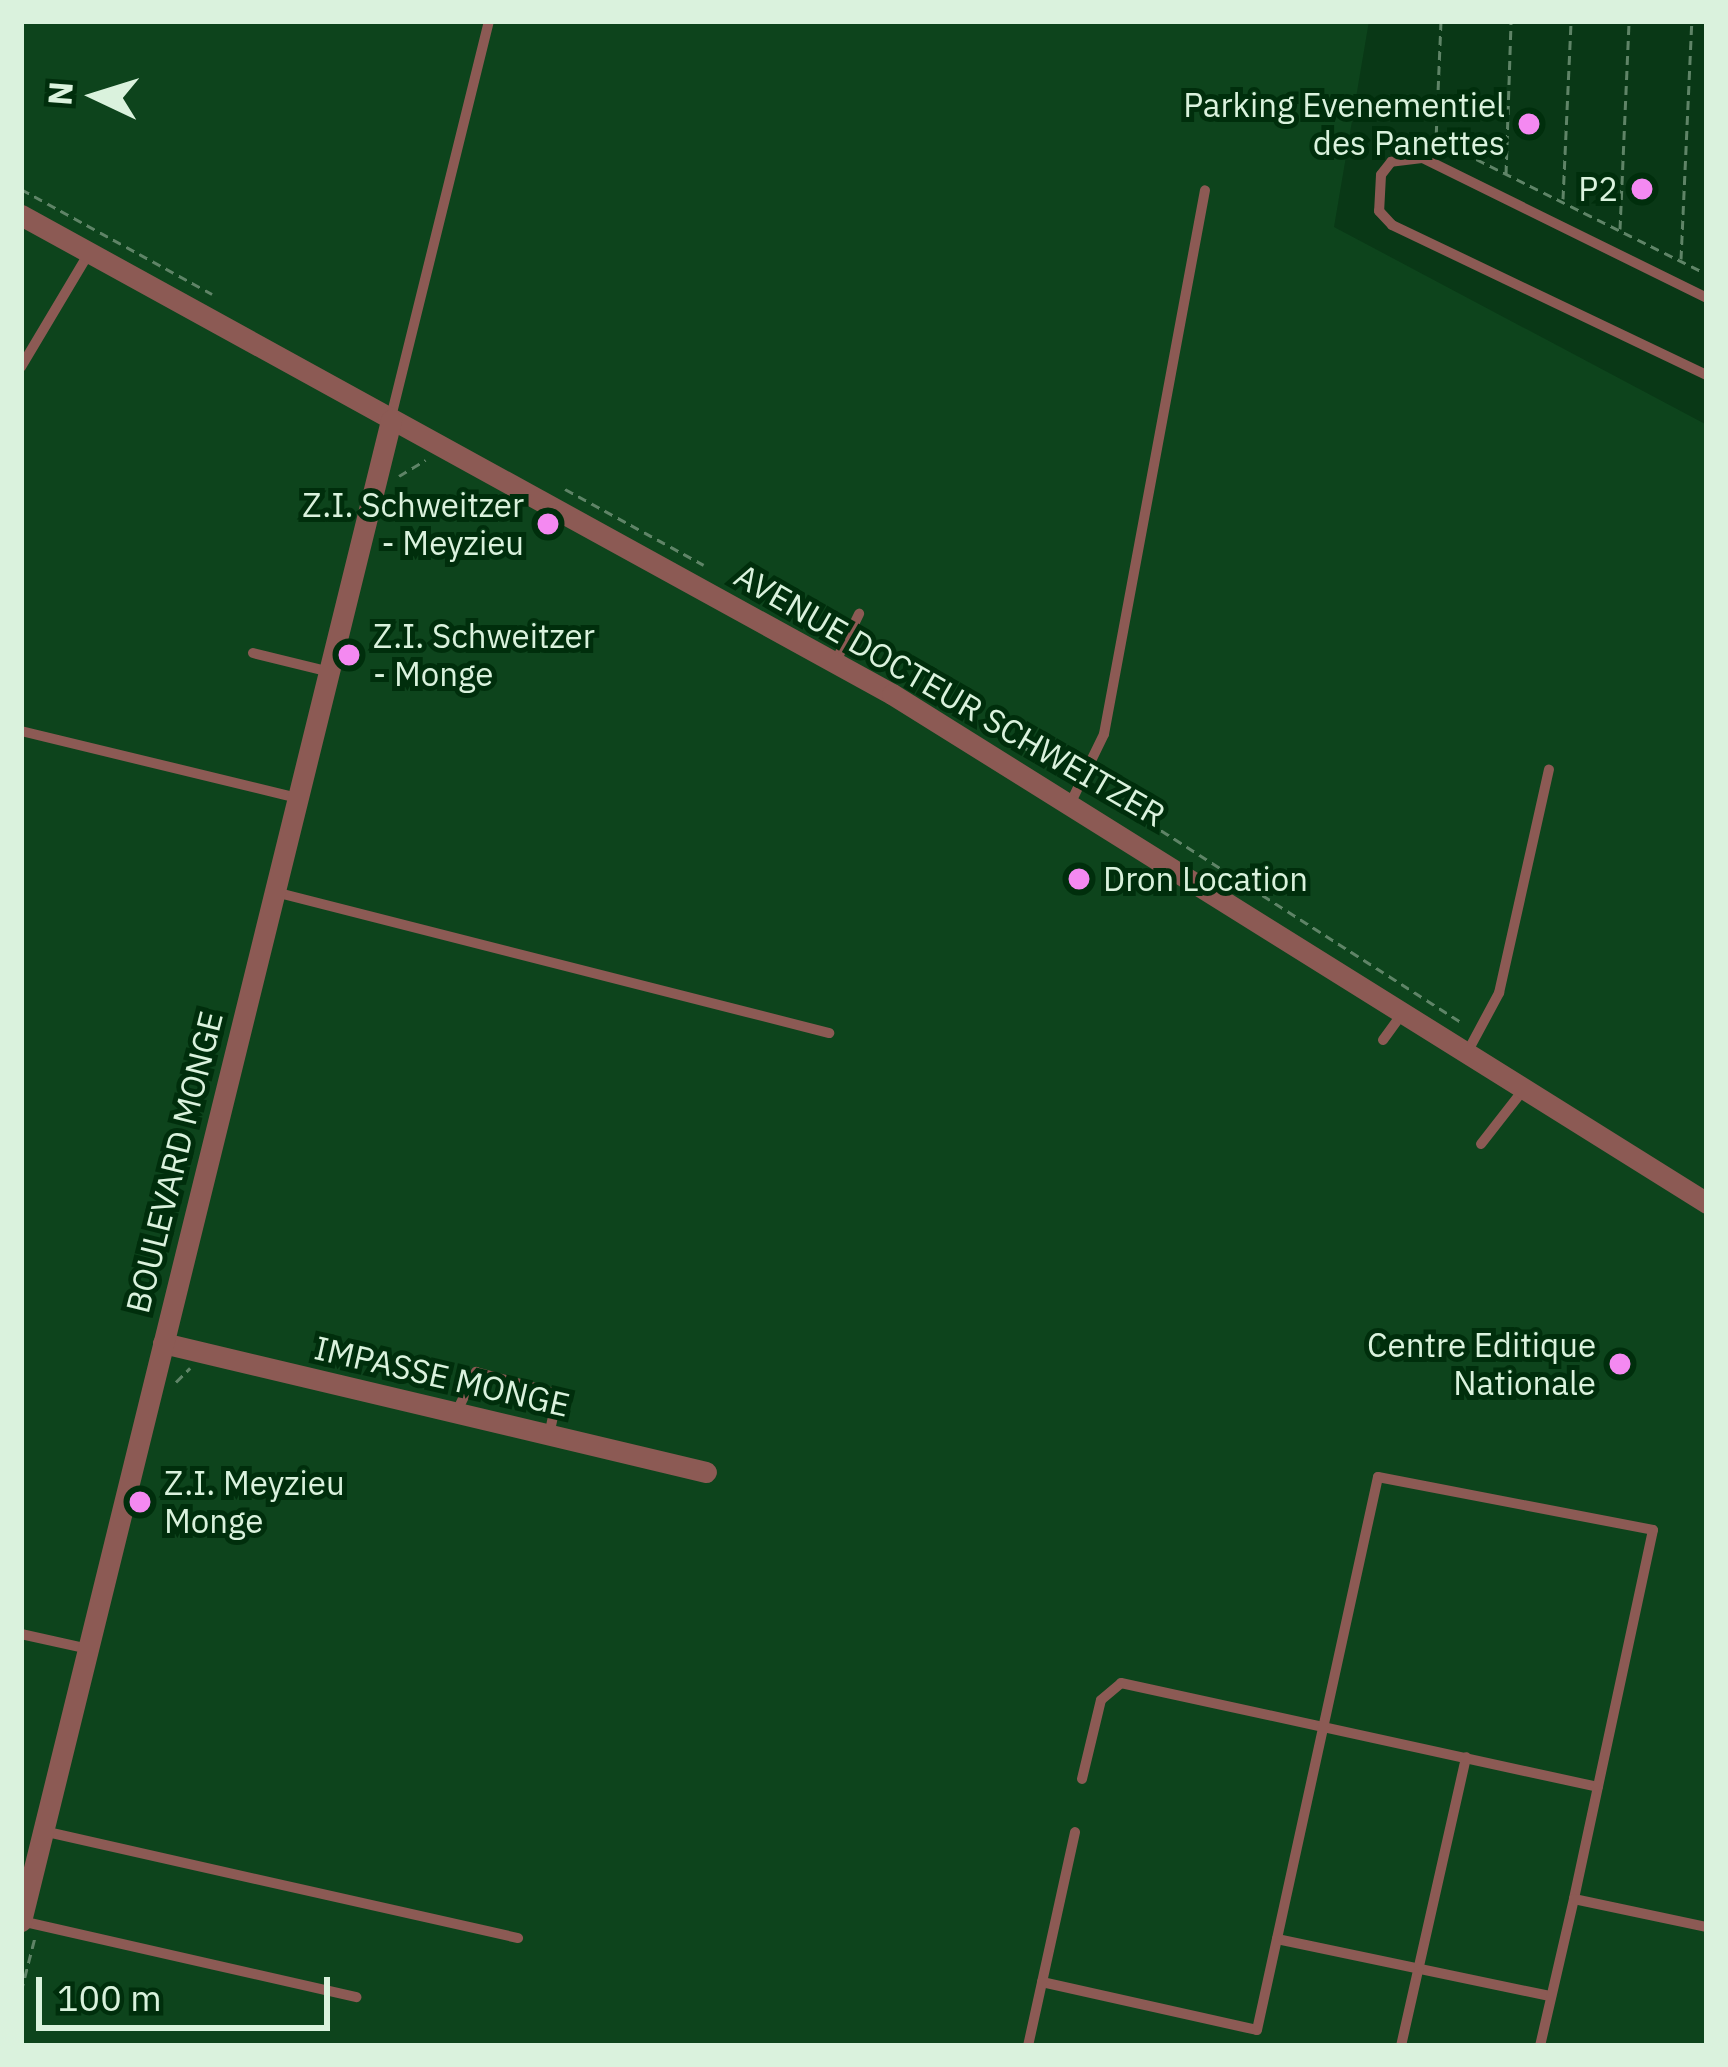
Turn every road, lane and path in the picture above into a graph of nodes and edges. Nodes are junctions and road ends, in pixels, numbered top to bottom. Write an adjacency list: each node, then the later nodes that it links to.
1 (1441, 21): 7 (path)
2 (1511, 21): 7 (path)
3 (1571, 21): 10 (path)
4 (1629, 21): 12 (path)
5 (1692, 21): 14 (path)
6 (489, 22): 20 (lane)
7 (1506, 174): 10 (path)
8 (21, 189): 17 (path)
9 (1205, 190): 28 (lane)
10 (1563, 202): 12 (path)
11 (21, 215): 13 (street, AVENUE DOCTEUR SCHWEITZER)
12 (1620, 230): 14 (path)
13 (89, 253): 18 (lane); 20 (street, AVENUE DOCTEUR SCHWEITZER)
14 (1681, 261): 15 (path)
15 (1707, 274)
16 (1707, 298): 19 (lane)
17 (221, 299)
18 (21, 367)
19 (1707, 375)
20 (391, 420): 23 (street, AVENUE DOCTEUR SCHWEITZER); 24 (street, BOULEVARD MONGE)
21 (859, 614): 23 (lane)
22 (253, 653): 24 (lane)
23 (835, 663): 28 (street, AVENUE DOCTEUR SCHWEITZER)
24 (330, 672): 27 (street, BOULEVARD MONGE)
25 (21, 731): 27 (lane)
26 (1549, 770): 33 (lane)
27 (298, 798): 29 (street, BOULEVARD MONGE)
28 (1072, 800): 30 (street, AVENUE DOCTEUR SCHWEITZER)
29 (275, 892): 31 (lane); 37 (street, BOULEVARD MONGE)
30 (1406, 1008): 32 (lane); 33 (street, AVENUE DOCTEUR SCHWEITZER)
31 (829, 1033)
32 (1384, 1040)
33 (1469, 1049): 34 (street, AVENUE DOCTEUR SCHWEITZER)
34 (1526, 1086): 35 (lane); 36 (street, AVENUE DOCTEUR SCHWEITZER)
35 (1481, 1144)
36 (1707, 1203)
37 (163, 1342): 38 (street, IMPASSE MONGE); 42 (street, BOULEVARD MONGE)
38 (456, 1413): 39 (street, IMPASSE MONGE); 39 (lane)
39 (549, 1435): 40 (street, IMPASSE MONGE)
40 (706, 1472)
41 (21, 1634): 42 (lane)
42 (88, 1649): 47 (street, BOULEVARD MONGE)
43 (1323, 1725): 44 (lane); 45 (lane); 46 (lane); 53 (lane)
44 (1466, 1757): 46 (lane); 54 (lane)
45 (1082, 1779)
46 (1598, 1787): 49 (lane)
47 (43, 1831): 50 (street, BOULEVARD MONGE); 52 (lane)
48 (1076, 1832): 55 (lane)
49 (1574, 1899): 51 (lane); 56 (lane)
50 (21, 1921): 57 (lane)
51 (1707, 1927)
52 (518, 1938)
53 (1277, 1939): 54 (lane); 58 (lane)
54 (1419, 1969): 56 (lane); 61 (lane)
55 (1042, 1982): 58 (lane); 59 (lane)
56 (1552, 1996): 62 (lane)
57 (356, 1997)
58 (1257, 2030): 60 (lane)
59 (1028, 2046)
60 (1256, 2046)
61 (1402, 2046)
62 (1540, 2046)

